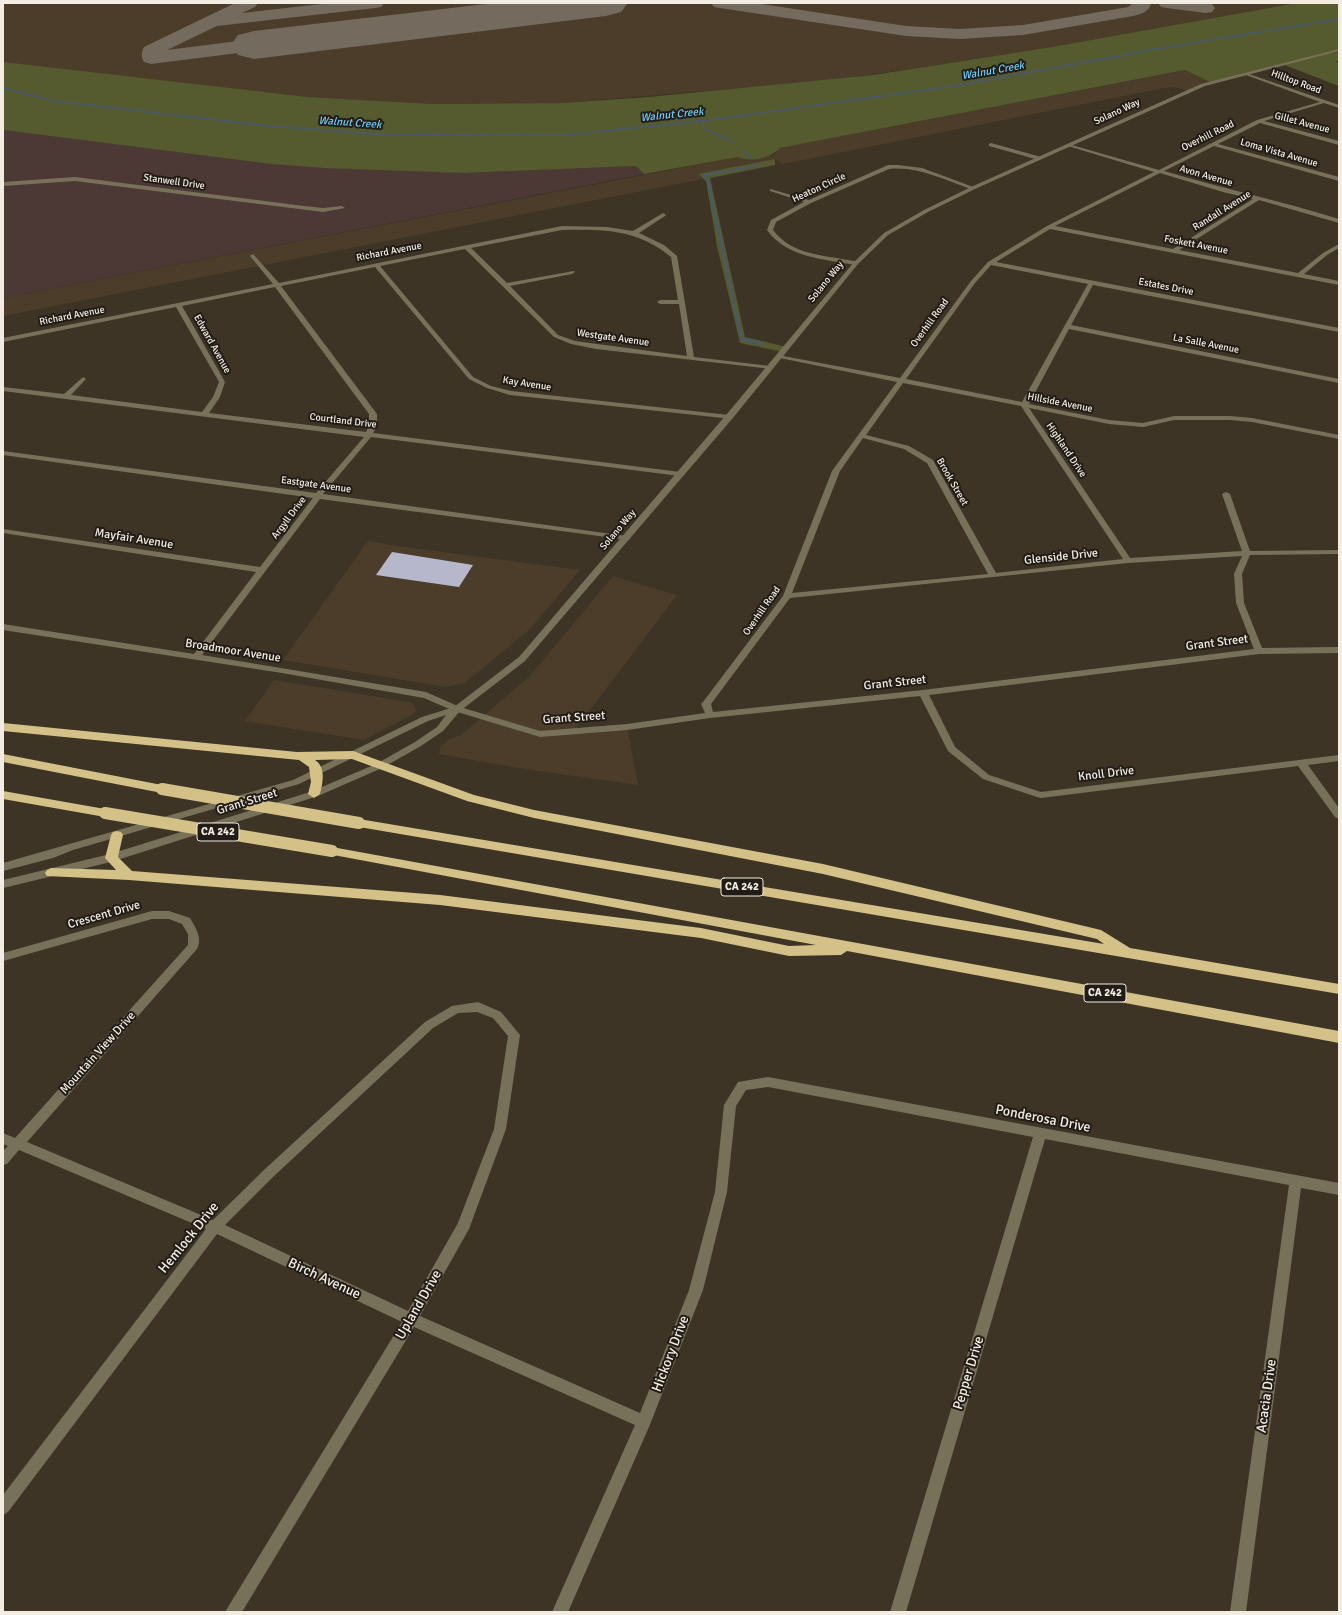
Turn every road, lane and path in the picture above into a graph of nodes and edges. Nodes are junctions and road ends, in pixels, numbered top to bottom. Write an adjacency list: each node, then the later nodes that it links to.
1 (1339, 50): 2 (street, Solano Way)
2 (1248, 74): 3 (street, Hilltop Road); 9 (street, Solano Way)
3 (1324, 102): 4 (street, Hilltop Road); 5 (street, Overhill Road)
4 (1339, 107)
5 (1259, 121): 6 (street, Gillet Avenue); 7 (street, Overhill Road)
6 (1339, 143)
7 (1214, 144): 11 (street, Overhill Road); 12 (street, Loma Vista Avenue)
8 (991, 145): 10 (street)
9 (1070, 145): 10 (street, Solano Way); 11 (street, Avon Avenue)
10 (1039, 158): 14 (street, Solano Way)
11 (1158, 172): 16 (street, Avon Avenue); 21 (street, Overhill Road)
12 (1339, 179)
13 (3, 184): 18 (street, Stanwell Drive)
14 (973, 188): 17 (street, Heaton Circle); 27 (street, Solano Way)
15 (772, 190): 17 (street)
16 (1259, 198): 20 (street, Avon Avenue); 25 (street, Randall Avenue)
17 (809, 202): 27 (street, Heaton Circle)
18 (342, 208)
19 (663, 215): 22 (street)
20 (1339, 221)
21 (1049, 227): 25 (street, Foskett Avenue); 28 (street, Overhill Road)
22 (634, 233): 24 (street, Richard Avenue); 37 (street, Richard Avenue)
23 (1339, 246): 31 (street)
24 (466, 247): 29 (street, Richard Avenue); 35 (street, Westgate Avenue)
25 (1174, 251): 31 (street, Foskett Avenue)
26 (253, 256): 34 (street, Argyll Drive)
27 (856, 263): 42 (street, Solano Way)
28 (990, 263): 32 (street, Estates Drive); 46 (street, Overhill Road)
29 (376, 265): 34 (street, Richard Avenue); 52 (street, Kay Avenue)
30 (572, 272): 35 (street)
31 (1299, 275): 33 (street, Foskett Avenue)
32 (1092, 283): 39 (street); 40 (street, Estates Drive)
33 (1339, 283)
34 (277, 285): 38 (street, Richard Avenue); 53 (street, Argyll Drive)
35 (506, 285): 43 (street, Westgate Avenue)
36 (660, 302): 37 (street)
37 (682, 302): 43 (street, Richard Avenue)
38 (178, 305): 41 (street, Richard Avenue); 51 (street, Edward Avenue)
39 (1069, 327): 47 (street, La Salle Avenue); 50 (street)
40 (1339, 330)
41 (3, 340)
42 (780, 356): 44 (street, Solano Way); 46 (street, Hillside Avenue)
43 (691, 357): 44 (street, Westgate Avenue)
44 (770, 368): 52 (street, Solano Way)
45 (83, 379): 49 (street)
46 (900, 381): 50 (street, Hillside Avenue); 54 (street, Overhill Road)
47 (1339, 381)
48 (3, 389): 49 (street, Courtland Drive)
49 (66, 396): 51 (street, Courtland Drive)
50 (1024, 406): 55 (street, Hillside Avenue); 64 (street, Highland Drive)
51 (204, 414): 53 (street, Courtland Drive)
52 (729, 417): 57 (street, Solano Way)
53 (369, 435): 57 (street, Courtland Drive); 59 (street, Argyll Drive)
54 (862, 436): 66 (street, Brook Street); 67 (street, Overhill Road)
55 (1339, 437)
56 (3, 453): 59 (street, Eastgate Avenue)
57 (680, 474): 61 (street, Solano Way)
58 (1226, 494): 63 (street)
59 (318, 496): 61 (street, Eastgate Avenue); 65 (street, Argyll Drive)
60 (3, 531): 65 (street, Mayfair Avenue)
61 (626, 538): 73 (street, Solano Way)
62 (1339, 552): 63 (street, Glenside Drive)
63 (1248, 553): 64 (street, Glenside Drive); 70 (street)
64 (1128, 561): 66 (street, Glenside Drive)
65 (262, 570): 71 (street, Argyll Drive)
66 (993, 576): 67 (street, Glenside Drive)
67 (786, 596): 74 (street, Overhill Road)
68 (3, 627): 71 (street, Broadmoor Avenue)
69 (1339, 650): 70 (street, Grant Street)
70 (1258, 651): 72 (street, Grant Street)
71 (196, 657): 73 (street, Broadmoor Avenue)
72 (923, 693): 74 (street, Grant Street); 80 (street, Knoll Drive)
73 (457, 709): 74 (street, Grant Street); 76 (street, Grant Street); 81 (street, Grant Street)
74 (710, 715)
75 (3, 727): 77 (highway)
76 (353, 755): 77 (highway); 81 (highway); 82 (street, Grant Street)
77 (303, 756): 82 (highway)
78 (3, 758): 94 (highway, CA 242, bridge)
79 (1339, 758): 80 (street, Knoll Drive)
80 (1301, 763): 85 (street)
81 (379, 766): 83 (street, Grant Street); 94 (highway)
82 (317, 772): 83 (highway); 86 (street, Grant Street)
83 (314, 794): 87 (street, Grant Street)
84 (3, 795): 93 (highway, CA 242, bridge)
85 (1339, 815)
86 (117, 835): 87 (highway); 88 (street, Grant Street)
87 (111, 858): 89 (street, Grant Street); 90 (highway)
88 (3, 867)
89 (51, 873): 90 (highway); 91 (street, Grant Street)
90 (129, 876): 93 (highway)
91 (3, 884)
92 (193, 946): 95 (street, Crescent Drive); 102 (street, Mountain View Drive)
93 (870, 950): 98 (highway, CA 242)
94 (1125, 952): 96 (highway, CA 242)
95 (3, 957)
96 (1339, 989)
97 (456, 1009): 106 (street, Hemlock Drive); 107 (street, Upland Drive)
98 (1339, 1037)
99 (742, 1086): 100 (street, Ponderosa Drive); 108 (street, Hickory Drive)
100 (1040, 1134): 104 (street, Ponderosa Drive); 112 (street, Pepper Drive)
101 (3, 1138): 102 (street, Birch Avenue)
102 (17, 1144): 103 (street, Mountain View Drive); 106 (street, Birch Avenue)
103 (3, 1160)
104 (1296, 1180): 105 (street, Ponderosa Drive); 113 (street, Acacia Drive)
105 (1339, 1188)
106 (215, 1228): 107 (street, Birch Avenue); 109 (street, Hemlock Drive)
107 (411, 1319): 108 (street, Birch Avenue); 110 (street, Upland Drive)
108 (644, 1422): 111 (street, Hickory Drive)
109 (3, 1507)
110 (233, 1612)
111 (560, 1612)
112 (898, 1612)
113 (1238, 1612)

